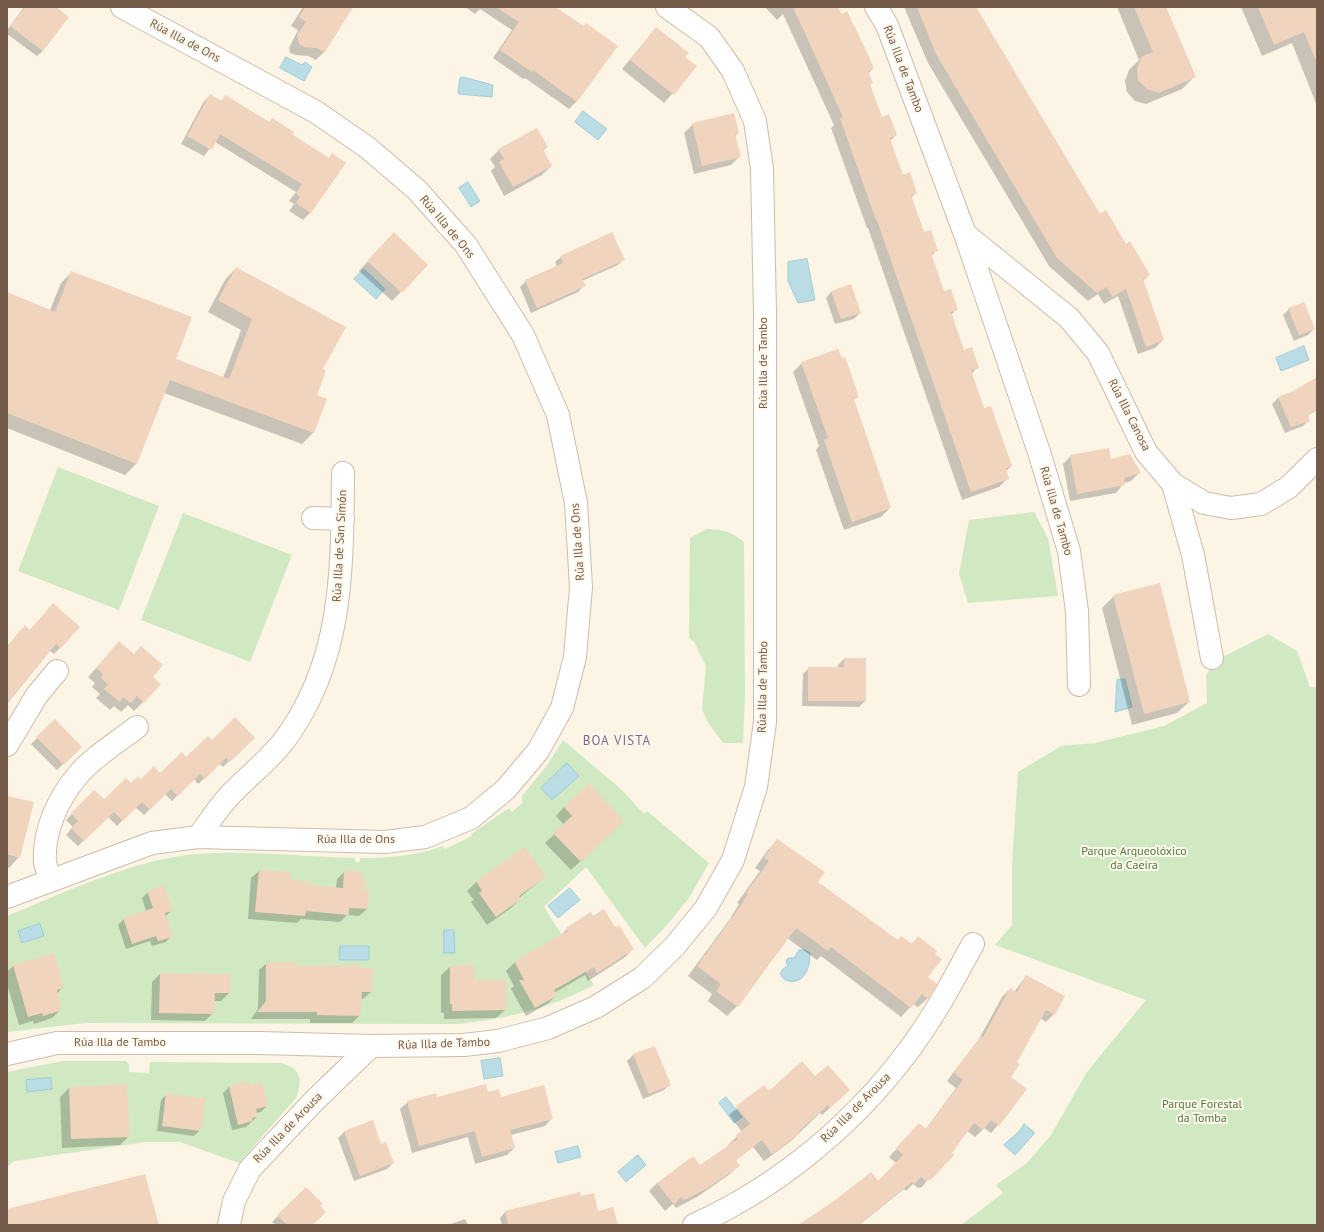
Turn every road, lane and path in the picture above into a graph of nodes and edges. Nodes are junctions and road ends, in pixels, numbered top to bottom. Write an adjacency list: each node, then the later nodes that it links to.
1 (122, 7): 15 (street, Rúa Illa de Ons)
2 (667, 7): 19 (street, Rúa Illa de Tambo)
3 (876, 7): 4 (street, Rúa Illa de Tambo)
4 (965, 234): 7 (street, Rúa Illa Canosa); 12 (street, Rúa Illa de Tambo)
5 (1317, 458): 7 (street, Rúa Illa Canosa)
6 (343, 473): 9 (street, Rúa Illa de San Simón)
7 (1173, 484): 10 (street)
8 (314, 518): 9 (street)
9 (343, 518): 15 (street, Rúa Illa de San Simón)
10 (1212, 658)
11 (56, 671): 14 (street)
12 (1079, 684)
13 (137, 727): 16 (street)
14 (7, 745)
15 (198, 837): 16 (street, Rúa Illa de Ons)
16 (50, 880): 17 (street, Rúa Illa de Ons)
17 (7, 897)
18 (973, 944): 22 (street, Rúa Illa de Arousa)
19 (371, 1046): 20 (street, Rúa Illa de Tambo); 21 (street, Rúa Illa de Arousa)
20 (7, 1054)
21 (229, 1225)
22 (694, 1225)

